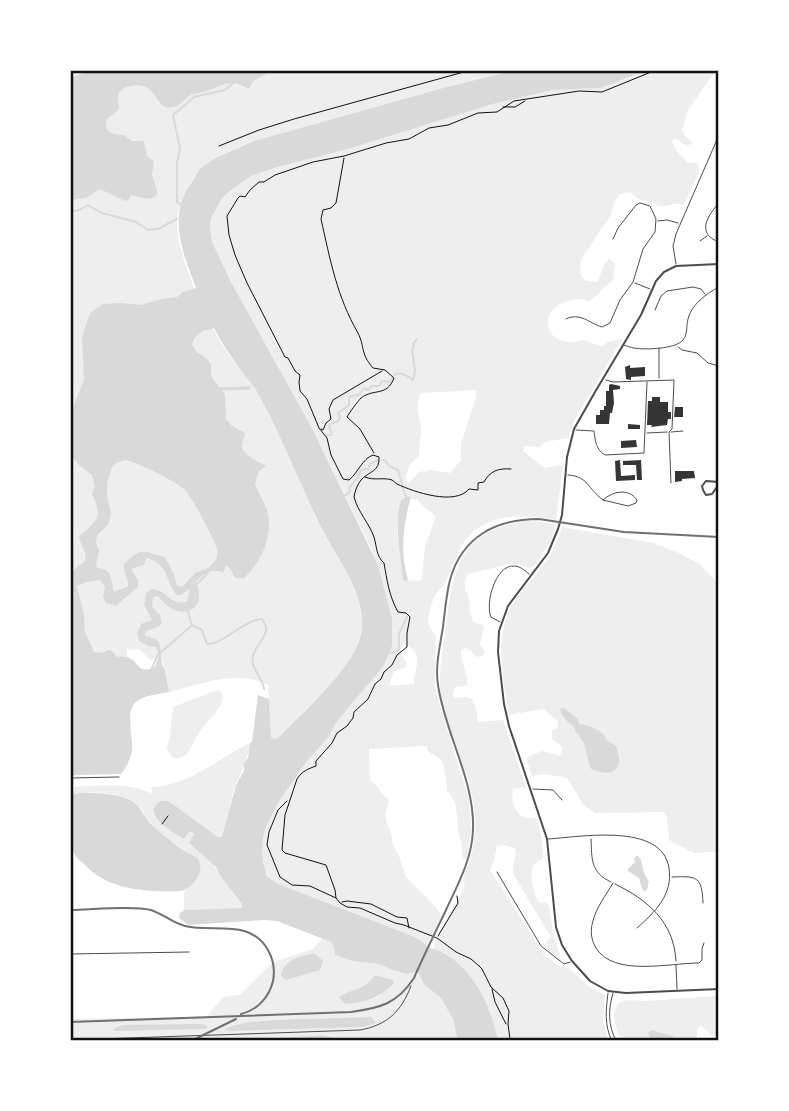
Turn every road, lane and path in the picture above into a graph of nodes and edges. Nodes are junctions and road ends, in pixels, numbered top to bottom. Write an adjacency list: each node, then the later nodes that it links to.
1 (471, 70): 7 (path)
2 (656, 70): 3 (path)
3 (530, 98): 4 (path); 4 (path)
4 (502, 107): 8 (path)
5 (719, 135): 6 (street)
6 (718, 142): 11 (street)
7 (219, 146)
8 (344, 156): 29 (path); 33 (path)
9 (719, 203): 12 (street)
10 (656, 221): 11 (street); 13 (street); 19 (street)
11 (680, 224): 18 (street)
12 (708, 235): 14 (street); 15 (street)
13 (613, 239)
14 (700, 241)
15 (719, 242)
16 (719, 258): 17 (street)
17 (719, 263): 18 (street)
18 (676, 266): 21 (street)
19 (633, 282): 21 (street); 24 (street)
20 (719, 287): 22 (street)
21 (652, 290): 25 (street)
22 (707, 296): 23 (street); 26 (street)
23 (655, 310)
24 (566, 319)
25 (624, 345): 27 (street); 30 (street)
26 (677, 345): 27 (street); 28 (street)
27 (659, 348): 31 (street)
28 (719, 366)
29 (385, 370): 33 (path); 38 (path)
30 (602, 379): 32 (street); 34 (street)
31 (659, 380): 32 (street); 36 (street)
32 (647, 381): 37 (street)
33 (319, 428): 38 (path)
34 (574, 430): 37 (street); 40 (street)
35 (684, 431): 36 (street)
36 (669, 432): 37 (street); 42 (street)
37 (645, 433)
38 (376, 455): 41 (path)
39 (510, 469): 41 (path)
40 (565, 475): 44 (street); 45 (street)
41 (365, 477): 50 (path)
42 (671, 483)
43 (719, 483): 43 (street)
44 (603, 500): 44 (street)
45 (531, 575): 46 (street); 46 (street)
46 (502, 623): 49 (street)
47 (119, 777): 48 (street)
48 (70, 778)
49 (531, 789): 51 (street); 55 (street)
50 (290, 800): 60 (path); 60 (path)
51 (562, 800)
52 (168, 816): 53 (path)
53 (162, 824)
54 (591, 837): 55 (street); 57 (street); 58 (street)
55 (547, 839): 70 (street)
56 (496, 872): 70 (street)
57 (669, 877): 62 (street); 63 (street)
58 (613, 883): 63 (street); 71 (street)
59 (457, 896): 66 (path)
60 (336, 898): 61 (path)
61 (340, 903): 64 (path); 64 (path)
62 (703, 903)
63 (655, 912): 65 (street); 71 (street)
64 (410, 928): 66 (path)
65 (637, 928)
66 (437, 938): 73 (path)
67 (704, 943): 71 (street)
68 (189, 952): 69 (street)
69 (70, 954)
70 (572, 961): 75 (street)
71 (676, 964): 76 (street)
72 (411, 986): 79 (street)
73 (491, 987): 78 (path); 78 (path)
74 (719, 989): 76 (street)
75 (608, 991): 77 (street); 81 (street)
76 (677, 991): 77 (street)
77 (614, 992): 82 (street)
78 (508, 1027): 80 (path)
79 (70, 1040)
80 (510, 1040)
81 (612, 1041)
82 (616, 1041)

